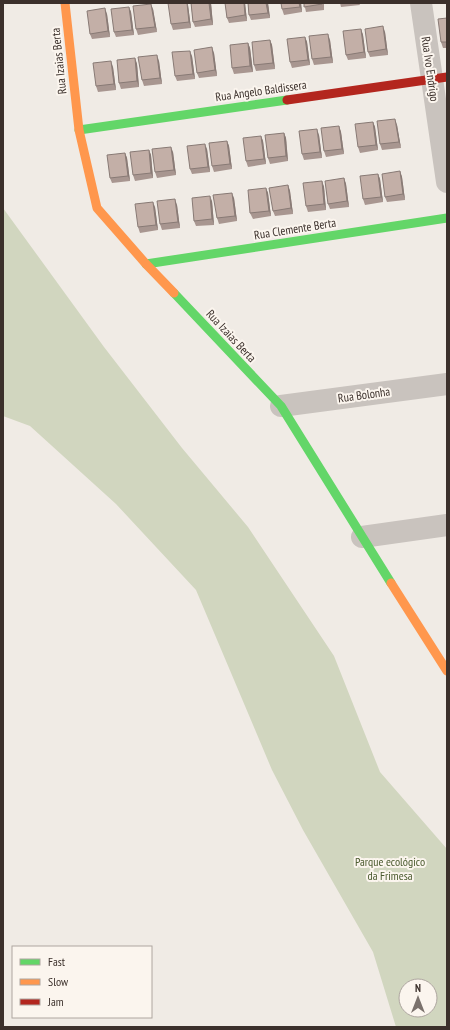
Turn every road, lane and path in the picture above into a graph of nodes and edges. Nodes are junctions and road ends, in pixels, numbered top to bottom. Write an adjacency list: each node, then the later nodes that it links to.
1 (65, 3): 4 (street, Rua Izaias Berta)
2 (421, 3): 3 (street, Rua Ivo Endrigo)
3 (439, 78): 4 (street, Rua Angelo Baldissera); 5 (street, Rua Ivo Endrigo)
4 (79, 130): 7 (street, Rua Izaias Berta)
5 (447, 182)
6 (447, 218): 7 (street, Rua Clemente Berta)
7 (146, 264): 9 (street, Rua Izaias Berta)
8 (447, 384): 9 (street, Rua Bolonha)
9 (280, 406): 11 (street, Rua Izaias Berta)
10 (447, 525): 11 (street)
11 (362, 537): 12 (street, Rua Izaias Berta)
12 (446, 668)

